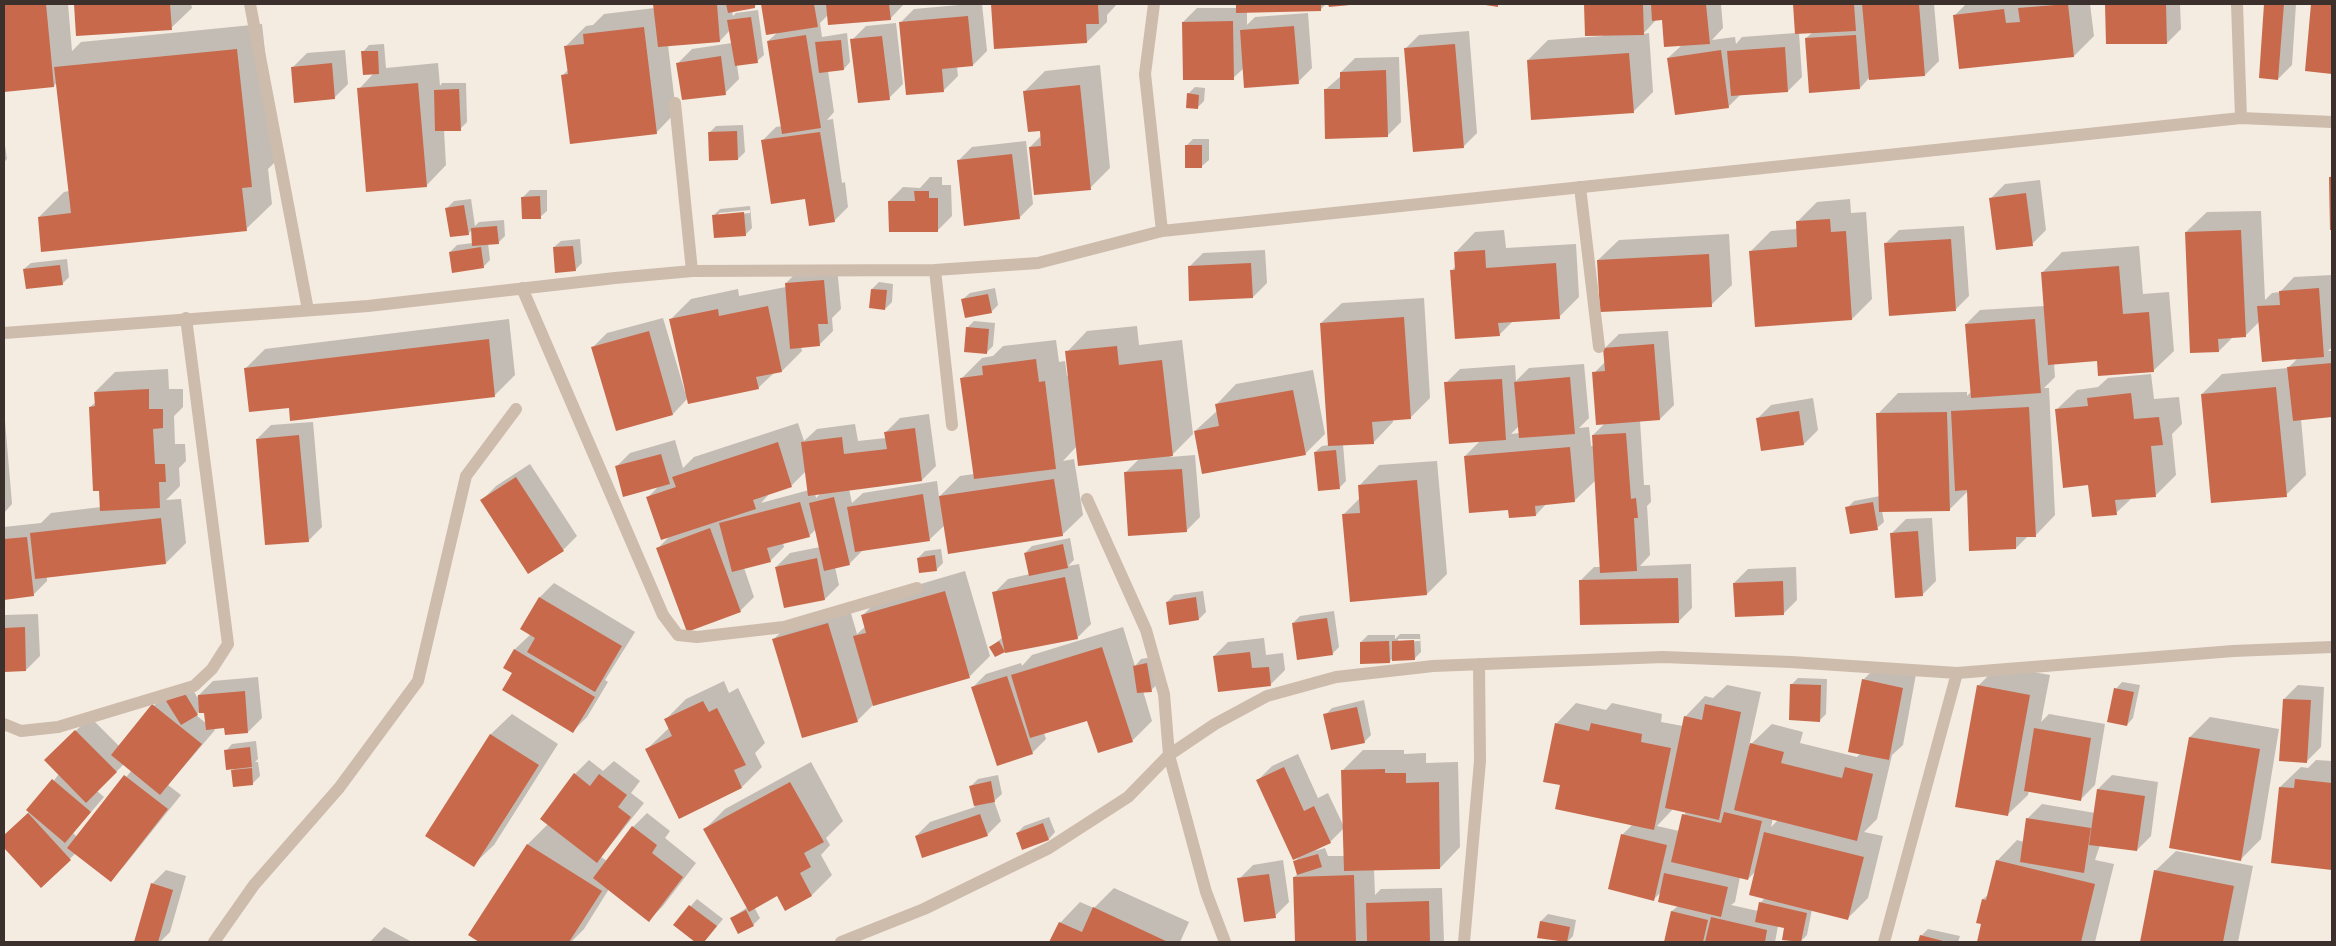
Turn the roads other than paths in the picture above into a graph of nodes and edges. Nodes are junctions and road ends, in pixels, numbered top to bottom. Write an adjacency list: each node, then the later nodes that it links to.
1 (250, 4): 12 (street)
2 (1154, 4): 8 (street)
3 (2237, 4): 5 (street)
4 (675, 103): 10 (street)
5 (2241, 118): 6 (street); 7 (street)
6 (2332, 122)
7 (1580, 187): 8 (street); 15 (street)
8 (1162, 231): 9 (street)
9 (935, 270): 10 (street); 17 (street)
10 (692, 271): 11 (street)
11 (522, 288): 12 (street); 19 (street)
12 (308, 310): 13 (street)
13 (186, 318): 14 (street); 23 (street)
14 (4, 333)
15 (1599, 347)
16 (516, 409): 25 (street)
17 (952, 425)
18 (1087, 499): 24 (street)
19 (917, 588)
20 (2332, 647): 22 (street)
21 (1479, 664): 22 (street); 24 (street); 28 (street)
22 (1957, 672): 29 (street)
23 (4, 724)
24 (1169, 755): 26 (street); 27 (street)
25 (214, 942)
26 (840, 942)
27 (1225, 942)
28 (1464, 942)
29 (1884, 942)

